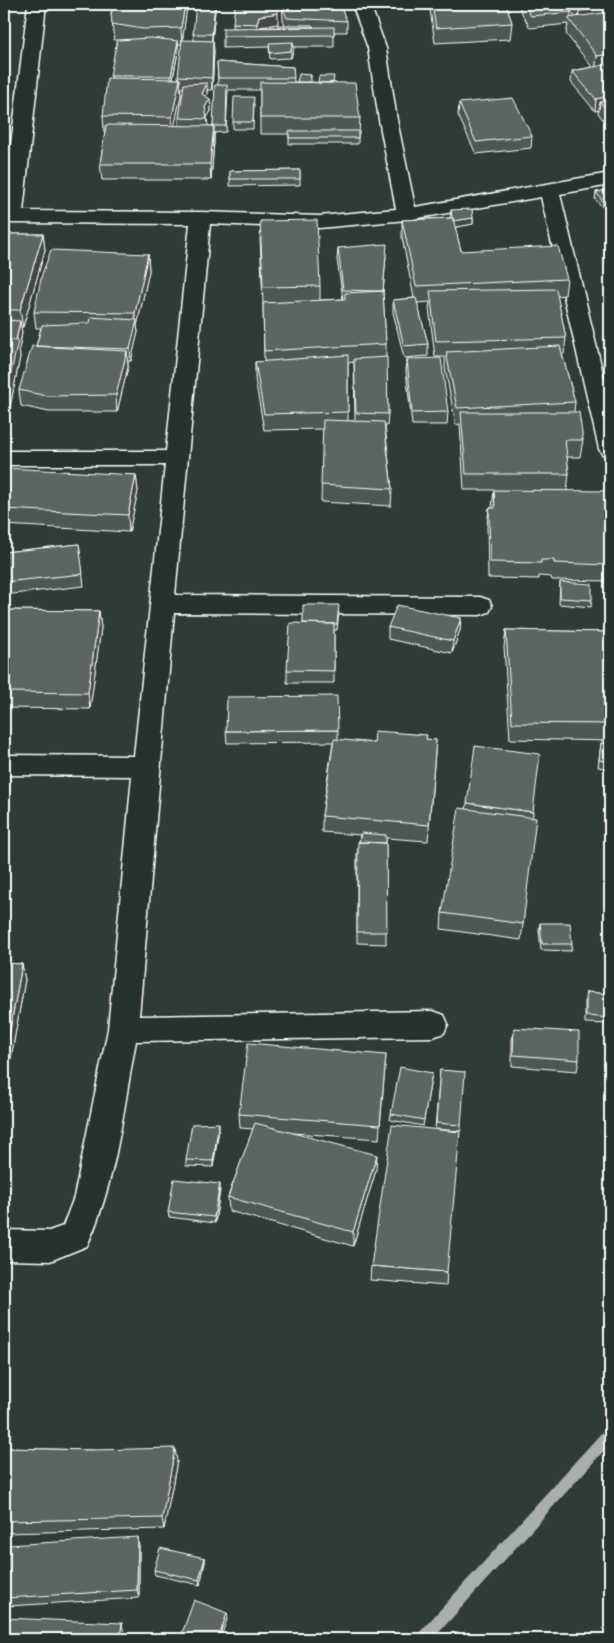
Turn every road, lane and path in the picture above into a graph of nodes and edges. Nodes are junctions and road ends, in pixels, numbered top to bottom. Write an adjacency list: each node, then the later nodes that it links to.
1 (37, 4): 6 (street)
2 (361, 4): 5 (street)
3 (610, 179): 4 (street)
4 (549, 190): 5 (street); 8 (street)
5 (407, 214): 7 (street)
6 (8, 217): 7 (street)
7 (201, 218): 10 (street)
8 (610, 449)
9 (4, 458): 10 (street)
10 (177, 458): 11 (street)
11 (162, 604): 12 (street); 14 (street)
12 (480, 606)
13 (4, 765): 14 (street)
14 (146, 766): 16 (street)
15 (433, 1024): 16 (street)
16 (123, 1029): 17 (street)
17 (4, 1245)

